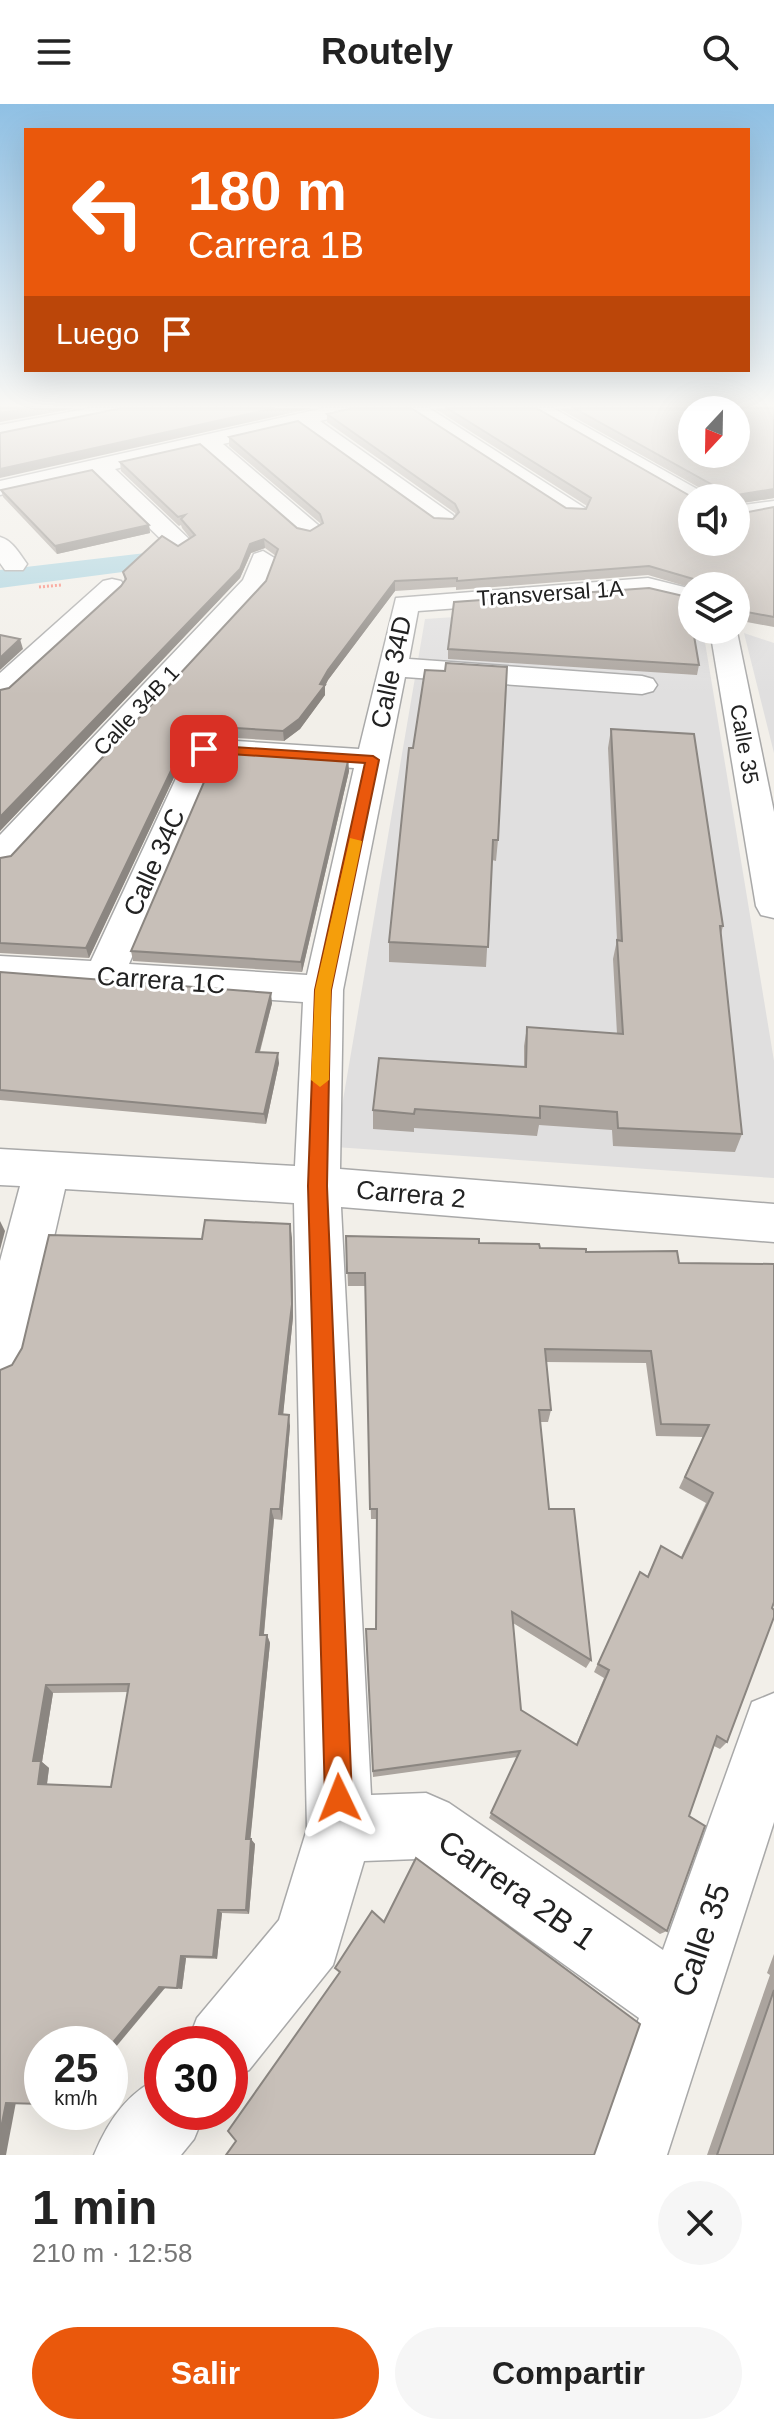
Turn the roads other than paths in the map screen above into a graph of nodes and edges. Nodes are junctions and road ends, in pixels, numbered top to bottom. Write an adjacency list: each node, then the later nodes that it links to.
1 (138, 504): 8 (street)
2 (279, 504): 7 (street)
3 (419, 504): 6 (street)
4 (566, 504): 5 (street)
5 (576, 510)
6 (444, 520)
7 (309, 530)
8 (180, 544)
9 (263, 559): 18 (street, Calle 34B 1)
10 (112, 587): 16 (street)
11 (678, 594): 12 (street, Transversal 1A)
12 (406, 604): 14 (street, Calle 34D)
13 (727, 644): 19 (street, Calle 35)
14 (393, 667): 15 (street); 17 (street, Calle 34D)
15 (642, 685)
16 (0, 689)
17 (373, 760): 21 (street, Calle 34C); 22 (street, Calle 34D)
18 (0, 856)
19 (774, 906)
20 (0, 969): 21 (street, Carrera 1C)
21 (104, 976): 22 (street, Carrera 1C)
22 (323, 990): 24 (street, Calle 34D)
23 (23, 1169): 24 (street, Carrera 2); 26 (street)
24 (317, 1186): 25 (street, Carrera 2); 28 (street, Calle 34D)
25 (774, 1223)
26 (0, 1359)
27 (774, 1724): 29 (street, Calle 35)
28 (340, 1829): 29 (street, Carrera 2B 1); 30 (street, Calle 34D)
29 (680, 2004): 33 (street, Calle 35)
30 (238, 2026)
31 (152, 2130): 32 (street)
32 (132, 2155)
33 (629, 2155)

